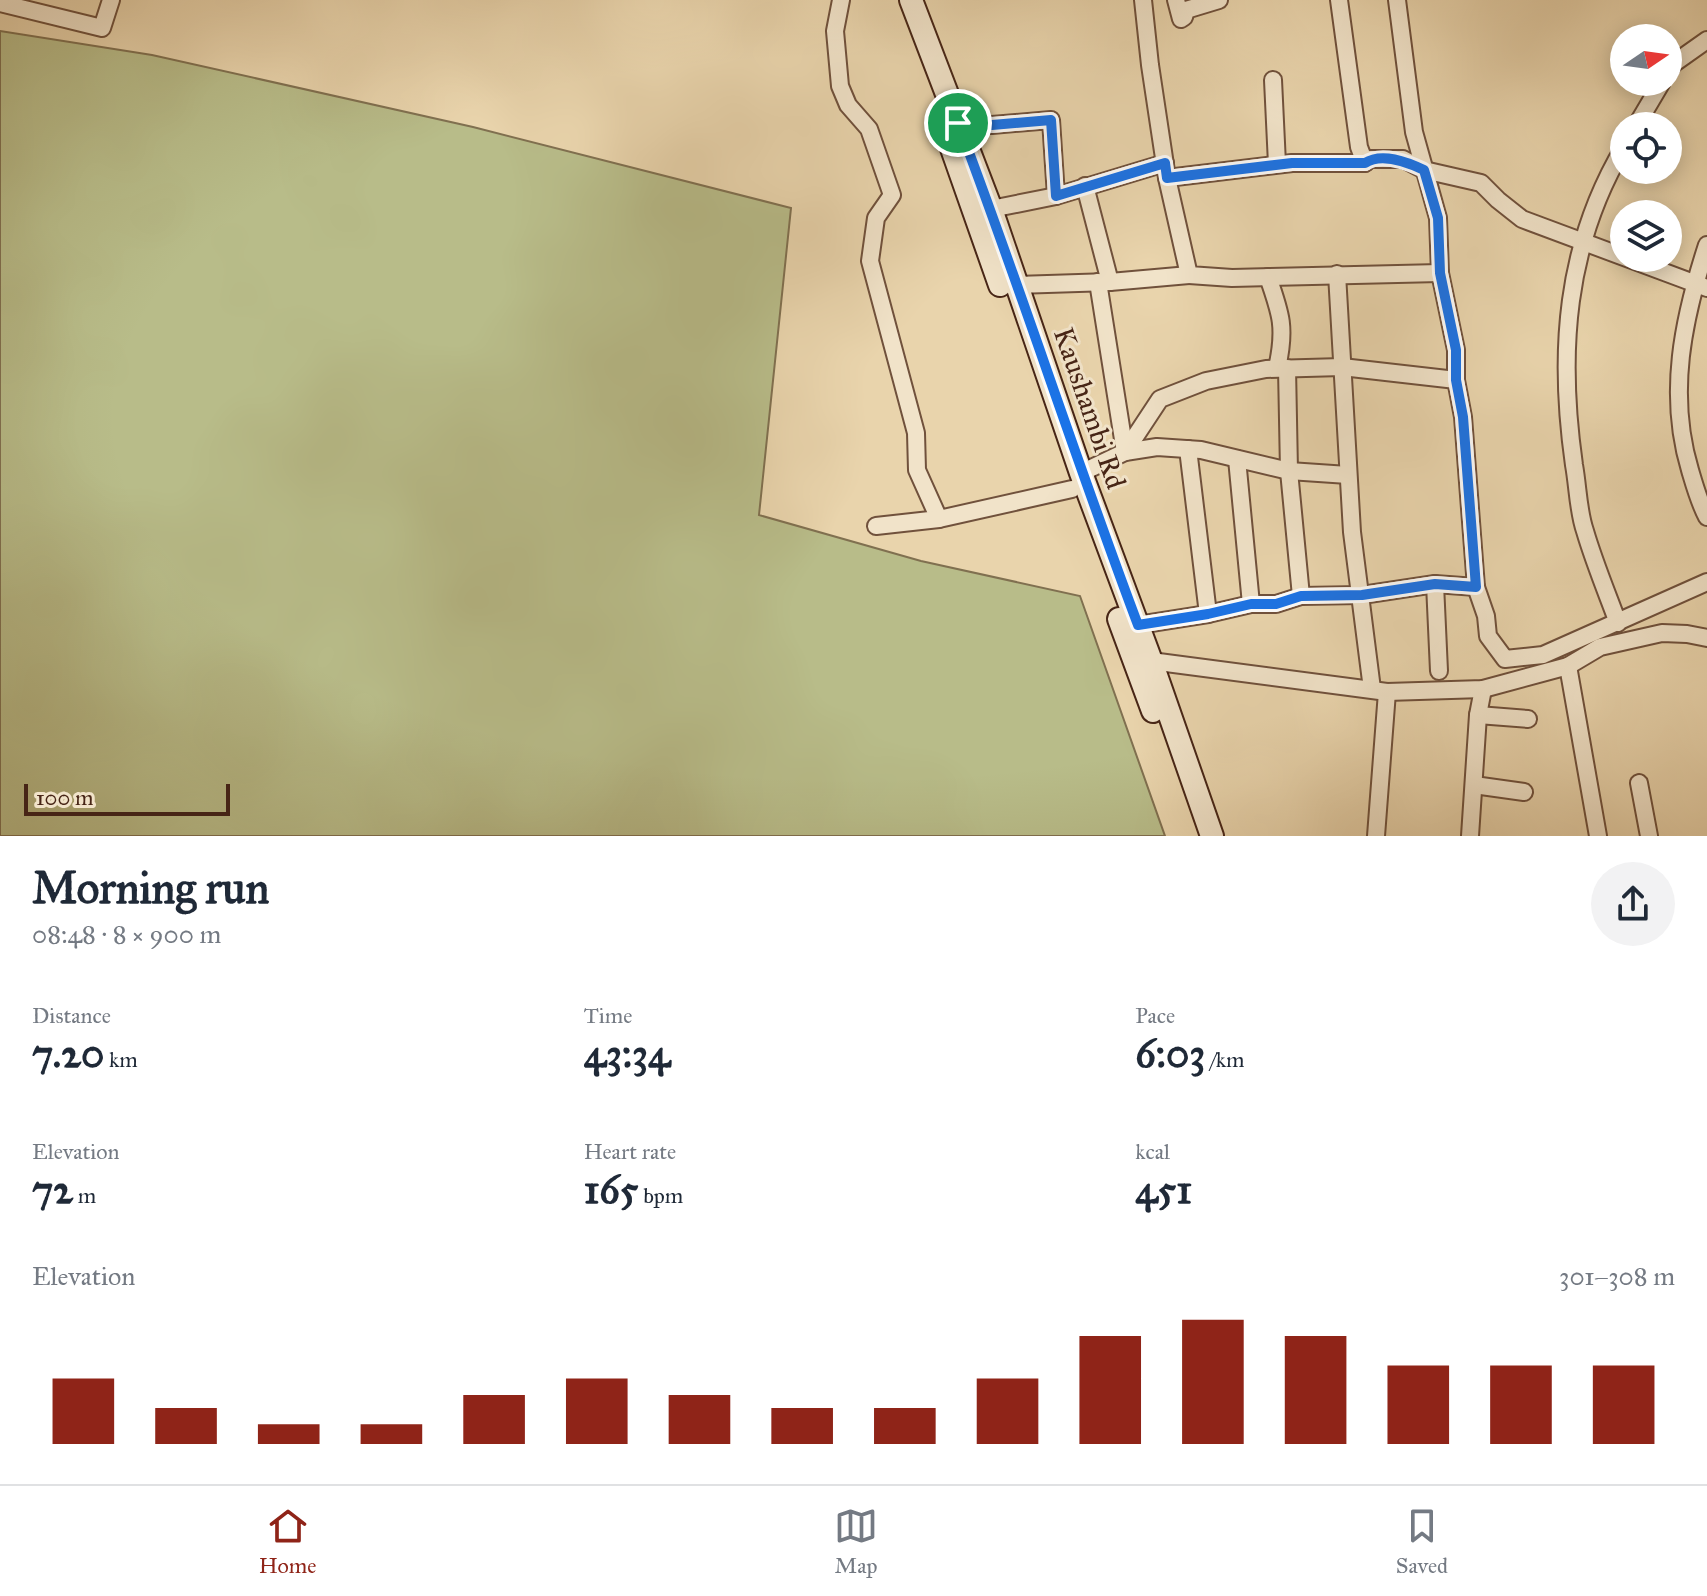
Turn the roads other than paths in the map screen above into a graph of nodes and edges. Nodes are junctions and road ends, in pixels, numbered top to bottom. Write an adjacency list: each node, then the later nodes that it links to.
1 (111, 0): 11 (street)
2 (841, 0): 43 (street)
3 (898, 0): 41 (main road)
4 (911, 0): 15 (main road, Kaushambi Rd)
5 (1143, 0): 18 (street)
6 (1176, 0): 7 (street)
7 (1219, 0)
8 (1339, 0): 16 (street)
9 (1397, 0): 19 (street)
10 (0, 3): 11 (street)
11 (33, 5)
12 (1707, 40): 13 (street)
13 (1682, 58)
14 (1273, 80): 17 (street)
15 (958, 123): 22 (street); 23 (main road, Kaushambi Rd)
16 (1365, 163): 17 (street); 19 (street)
17 (1277, 164): 18 (street)
18 (1166, 170): 21 (street); 28 (street)
19 (1424, 170): 24 (street); 26 (street)
20 (1610, 171): 24 (street)
21 (1085, 186): 22 (street); 30 (street)
22 (1056, 196): 23 (street)
23 (991, 209): 31 (main road, Kaushambi Rd)
24 (1582, 242): 32 (street); 52 (street)
25 (1707, 245): 32 (street)
26 (1440, 273): 27 (street); 35 (street)
27 (1337, 274): 29 (street); 33 (street)
28 (1189, 275): 29 (street); 30 (street)
29 (1268, 277): 34 (street)
30 (1104, 282): 31 (street); 37 (street)
31 (1016, 285): 41 (main road, Kaushambi Rd)
32 (1700, 286): 42 (street)
33 (1342, 367): 34 (street); 35 (street); 40 (street)
34 (1282, 368): 37 (street); 39 (street)
35 (1456, 380): 47 (street)
36 (1188, 449): 37 (street); 38 (street); 51 (street)
37 (1125, 452): 41 (street)
38 (1237, 459): 39 (street); 50 (street)
39 (1289, 471): 40 (street); 49 (street)
40 (1348, 475): 48 (street)
41 (1076, 481): 43 (street); 53 (main road, Kaushambi Rd); 65 (main road)
42 (1707, 517)
43 (939, 519): 44 (street)
44 (876, 526)
45 (1707, 582): 52 (street)
46 (1435, 584): 47 (street); 48 (street); 57 (street)
47 (1476, 587): 52 (street)
48 (1362, 595): 49 (street); 59 (street)
49 (1301, 596): 50 (street)
50 (1251, 604): 51 (street)
51 (1208, 614): 53 (street)
52 (1618, 623)
53 (1138, 625): 55 (main road, Kaushambi Rd)
54 (1707, 638): 56 (street)
55 (1151, 661): 59 (street); 66 (main road, Kaushambi Rd)
56 (1568, 666): 58 (street); 69 (street)
57 (1439, 671)
58 (1483, 689): 59 (street); 60 (street)
59 (1380, 690): 67 (street)
60 (1478, 715): 61 (street); 63 (street)
61 (1528, 719)
62 (1639, 783): 70 (street)
63 (1474, 785): 64 (street); 68 (street)
64 (1524, 792)
65 (1198, 836)
66 (1212, 836)
67 (1376, 836)
68 (1470, 836)
69 (1598, 836)
70 (1649, 836)

